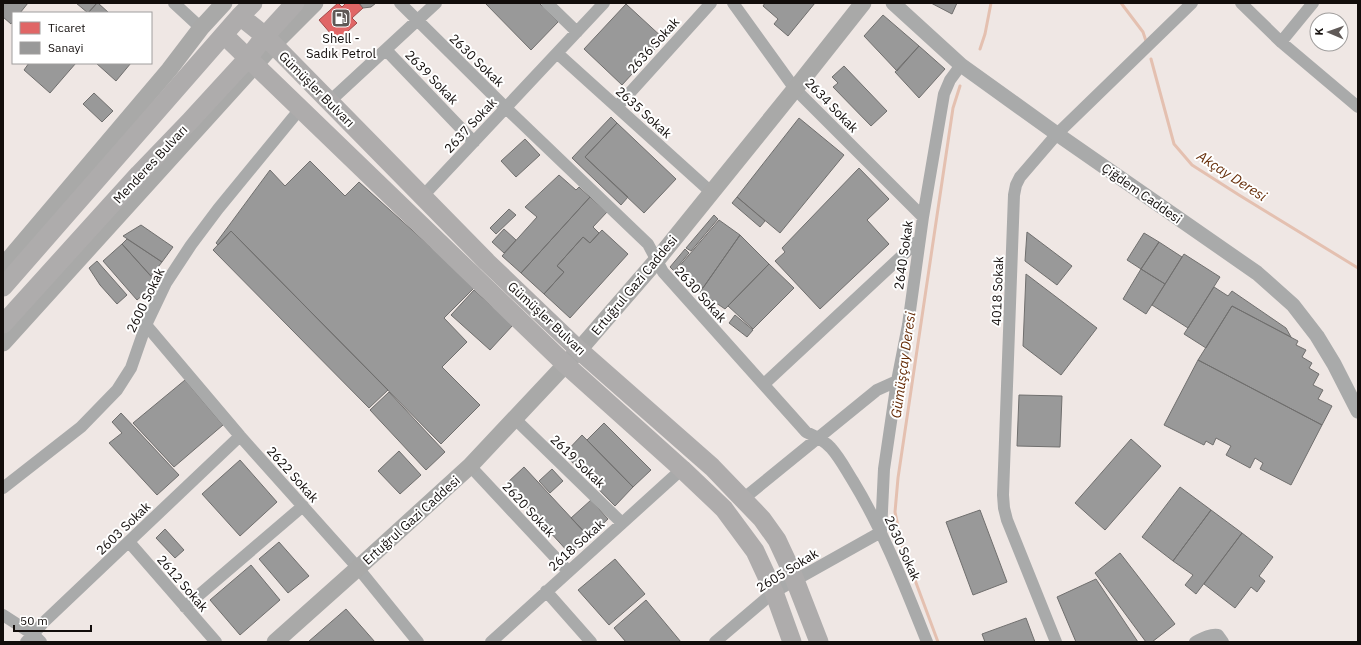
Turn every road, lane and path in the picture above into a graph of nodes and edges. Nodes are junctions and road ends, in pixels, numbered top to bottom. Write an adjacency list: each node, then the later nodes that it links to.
1 (174, 3): 18 (street)
2 (224, 3): 18 (main road)
3 (295, 3): 21 (main road, Menderes Bulvarı)
4 (315, 3): 21 (main road)
5 (400, 3): 17 (street, 2630 Sokak)
6 (436, 3): 17 (street)
7 (547, 3): 19 (street)
8 (604, 3): 19 (street, 2637 Sokak)
9 (711, 3): 29 (street, 2636 Sokak)
10 (733, 3): 27 (street, 2634 Sokak)
11 (863, 3): 27 (main road, Ertuğrul Gazi Caddesi)
12 (893, 3): 26 (street, Çiğdem Caddesi)
13 (1192, 3): 33 (street, 4018 Sokak)
14 (1241, 3): 22 (street)
15 (1313, 3): 22 (street)
16 (247, 10): 20 (main road); 21 (main road, Gümüşler Bulvarı)
17 (418, 21): 23 (street); 31 (street, 2630 Sokak)
18 (201, 28): 40 (main road)
19 (577, 32): 24 (street, 2637 Sokak)
20 (224, 35): 25 (main road, Gümüşler Bulvarı); 41 (main road)
21 (269, 41): 25 (main road, Menderes Bulvarı); 28 (main road, Gümüşler Bulvarı)
22 (1281, 42): 30 (street)
23 (386, 50): 28 (street); 34 (street, 2639 Sokak)
24 (557, 53): 29 (street, 2635 Sokak); 31 (street, 2637 Sokak)
25 (252, 62): 32 (main road, Gümüşler Bulvarı); 42 (main road, Menderes Bulvarı); 44 (main road)
26 (961, 64): 33 (street, Çiğdem Caddesi); 37 (street, 2640 Sokak)
27 (795, 89): 35 (main road, Ertuğrul Gazi Caddesi); 37 (street, 2634 Sokak)
28 (330, 101): 36 (main road, Gümüşler Bulvarı)
29 (617, 107): 35 (street, 2635 Sokak)
30 (1358, 107)
31 (506, 108): 34 (street, 2637 Sokak); 39 (street, 2630 Sokak)
32 (300, 109): 43 (street, 2600 Sokak); 46 (main road, Gümüşler Bulvarı)
33 (1057, 134): 49 (street, Çiğdem Caddesi); 78 (street, 4018 Sokak)
34 (474, 142): 36 (street, 2637 Sokak)
35 (711, 192): 39 (main road, Ertuğrul Gazi Caddesi)
36 (422, 197): 45 (main road, Gümüşler Bulvarı)
37 (923, 217): 38 (street, 2640 Sokak)
38 (920, 239): 47 (street, 2640 Sokak); 48 (street)
39 (657, 260): 45 (main road, Ertuğrul Gazi Caddesi); 48 (street, 2630 Sokak)
40 (3, 266)
41 (3, 286)
42 (3, 324)
43 (146, 325): 51 (street, 2622 Sokak); 55 (street, 2600 Sokak)
44 (3, 343)
45 (580, 350): 46 (main road, Ertuğrul Gazi Caddesi); 56 (main road, Gümüşler Bulvarı)
46 (566, 364): 50 (main road, Ertuğrul Gazi Caddesi); 54 (main road, Gümüşler Bulvarı)
47 (897, 381): 52 (street); 59 (street, 2640 Sokak)
48 (764, 384): 52 (street, 2630 Sokak)
49 (1358, 411)
50 (515, 419): 53 (main road, Ertuğrul Gazi Caddesi); 58 (street, 2619 Sokak)
51 (240, 436): 57 (street, 2622 Sokak); 60 (street, 2603 Sokak)
52 (819, 438): 56 (street); 59 (street, 2630 Sokak)
53 (470, 466): 61 (main road, Ertuğrul Gazi Caddesi); 62 (street, 2620 Sokak)
54 (682, 469): 58 (street, 2618 Sokak); 65 (main road, Gümüşler Bulvarı)
55 (3, 488)
56 (743, 499): 63 (main road, Gümüşler Bulvarı)
57 (303, 506): 61 (street, 2622 Sokak); 66 (street)
58 (622, 523): 62 (street, 2618 Sokak)
59 (881, 532): 63 (street, 2605 Sokak); 77 (street, 2630 Sokak)
60 (129, 542): 66 (street, 2612 Sokak); 68 (street, 2603 Sokak)
61 (358, 568): 70 (main road, Ertuğrul Gazi Caddesi); 71 (street, 2622 Sokak)
62 (568, 571): 64 (street, 2618 Sokak)
63 (795, 580): 65 (street, 2605 Sokak); 76 (main road, Gümüşler Bulvarı)
64 (546, 591): 72 (street, 2618 Sokak); 73 (street)
65 (774, 592): 74 (street, 2605 Sokak); 75 (main road, Gümüşler Bulvarı)
66 (185, 607): 69 (street, 2612 Sokak)
67 (3, 615): 68 (street)
68 (33, 640)
69 (216, 642)
70 (275, 642)
71 (418, 642)
72 (491, 642)
73 (591, 642)
74 (715, 642)
75 (792, 642)
76 (819, 642)
77 (927, 642)
78 (1056, 642)
79 (1195, 642): 80 (street)
80 (1223, 642)

